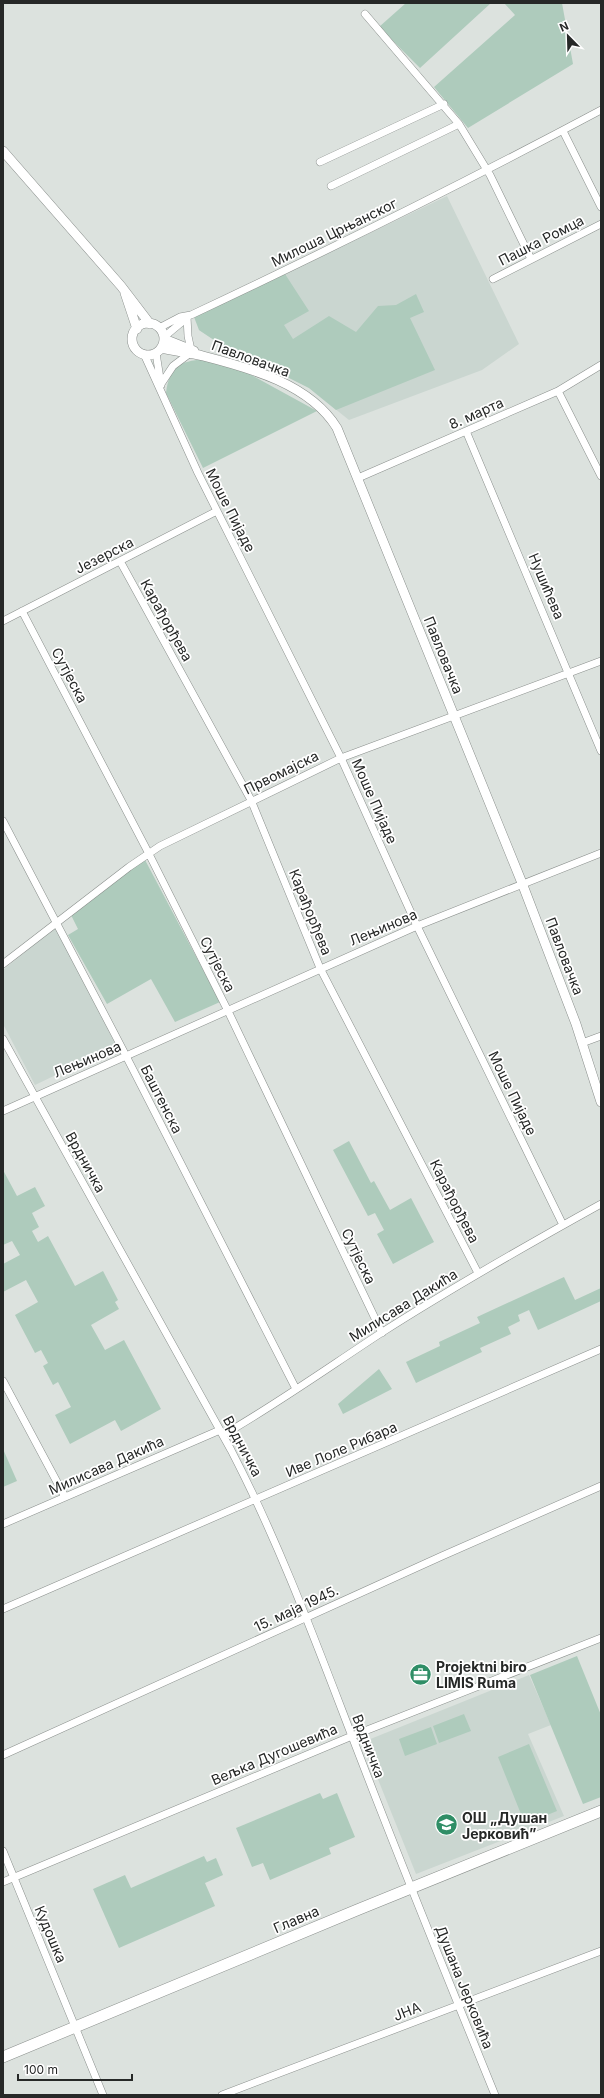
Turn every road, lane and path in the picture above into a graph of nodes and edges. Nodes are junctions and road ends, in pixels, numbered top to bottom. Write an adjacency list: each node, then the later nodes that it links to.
1 (366, 14): 2 (street)
2 (444, 104): 4 (street); 7 (street)
3 (601, 110): 5 (street, Милоша Црњанског)
4 (459, 124): 8 (street); 9 (street)
5 (563, 131): 8 (street, Милоша Црњанског); 10 (street)
6 (3, 151): 14 (street)
7 (320, 162)
8 (487, 170): 12 (street); 15 (street, Милоша Црњанског)
9 (331, 186)
10 (601, 207)
11 (601, 224): 12 (street, Пашка Ромца)
12 (531, 259): 13 (street, Пашка Ромца)
13 (493, 279)
14 (125, 293): 16 (street); 17 (street)
15 (189, 316): 16 (street, Милоша Црњанског); 18 (street, Милоша Црњанског); 19 (street)
16 (154, 326): 17 (street); 18 (street)
17 (137, 329): 20 (street)
18 (161, 344): 19 (street, Павловачка); 20 (street, Павловачка); 22 (street, Моше Пијаде)
19 (193, 353): 22 (street); 26 (street, Павловачка)
20 (144, 354): 22 (street, Моше Пијаде)
21 (601, 365): 23 (street, 8. марта)
22 (160, 386): 27 (street, Моше Пијаде)
23 (558, 391): 24 (street, 8. марта); 25 (street)
24 (466, 431): 26 (street, 8. марта); 32 (street, Нушићева)
25 (601, 476)
26 (358, 478): 33 (street, Павловачка)
27 (217, 511): 28 (street, Језерска); 35 (street, Моше Пијаде)
28 (120, 561): 29 (street, Језерска); 36 (street, Карађорђева)
29 (22, 611): 30 (street, Језерска); 38 (street, Сутјеска)
30 (3, 621)
31 (601, 661): 32 (street, Првомајска)
32 (569, 673): 33 (street, Првомајска); 34 (street, Нушићева)
33 (454, 717): 35 (street, Првомајска); 40 (street, Павловачка)
34 (601, 751)
35 (341, 758): 36 (street, Првомајска); 42 (street, Моше Пијаде)
36 (251, 800): 38 (street, Првомајска); 44 (street, Карађорђева)
37 (3, 821): 41 (street, Баштенска)
38 (148, 852): 41 (street, Првомајска); 45 (street, Сутјеска)
39 (601, 853): 40 (street, Лењинова)
40 (522, 883): 42 (street, Лењинова); 48 (street, Павловачка)
41 (56, 922): 43 (street, Првомајска); 49 (street, Баштенска)
42 (417, 926): 44 (street, Лењинова); 54 (street, Моше Пијаде)
43 (3, 964)
44 (320, 968): 45 (street, Лењинова); 55 (street, Карађорђева)
45 (228, 1011): 49 (street, Лењинова); 56 (street, Сутјеска)
46 (601, 1036): 48 (street)
47 (3, 1039): 50 (street, Врдничка)
48 (582, 1043): 51 (street, Павловачка)
49 (126, 1056): 50 (street, Лењинова); 59 (street, Баштенска)
50 (34, 1096): 52 (street, Лењинова); 60 (street, Врдничка)
51 (601, 1102)
52 (3, 1111)
53 (601, 1204): 54 (street, Милисава Дакића)
54 (563, 1225): 55 (street, Милисава Дакића)
55 (478, 1273): 56 (street, Милисава Дакића)
56 (382, 1333): 59 (street, Милисава Дакића)
57 (601, 1349): 63 (street, Иве Лоле Рибара)
58 (3, 1381): 62 (street)
59 (296, 1390): 60 (street, Милисава Дакића)
60 (221, 1432): 62 (street, Милисава Дакића); 63 (street, Врдничка)
61 (601, 1486): 66 (street, 15. маја 1945.)
62 (65, 1497): 64 (street, Милисава Дакића)
63 (256, 1500): 65 (street, Иве Лоле Рибара); 66 (street, Врдничка)
64 (3, 1524)
65 (3, 1609)
66 (306, 1619): 68 (street, Врдничка); 69 (street, 15. маја 1945.)
67 (601, 1638): 68 (street, Вељка Дугошевића)
68 (352, 1736): 72 (street, Вељка Дугошевића); 74 (street, Врдничка)
69 (3, 1755)
70 (601, 1811): 74 (main road, Главна)
71 (3, 1851): 72 (street, Кудошка)
72 (14, 1878): 73 (street, Вељка Дугошевића); 77 (street, Кудошка)
73 (3, 1882)
74 (411, 1888): 76 (street, Душана Јерковића); 77 (main road, Главна)
75 (601, 1951): 76 (street, ЈНА)
76 (459, 2005): 80 (street, ЈНА); 81 (street, Душана Јерковића)
77 (76, 2027): 78 (main road, Главна); 79 (street, Кудошка)
78 (3, 2058)
79 (104, 2095)
80 (222, 2095)
81 (495, 2095)

